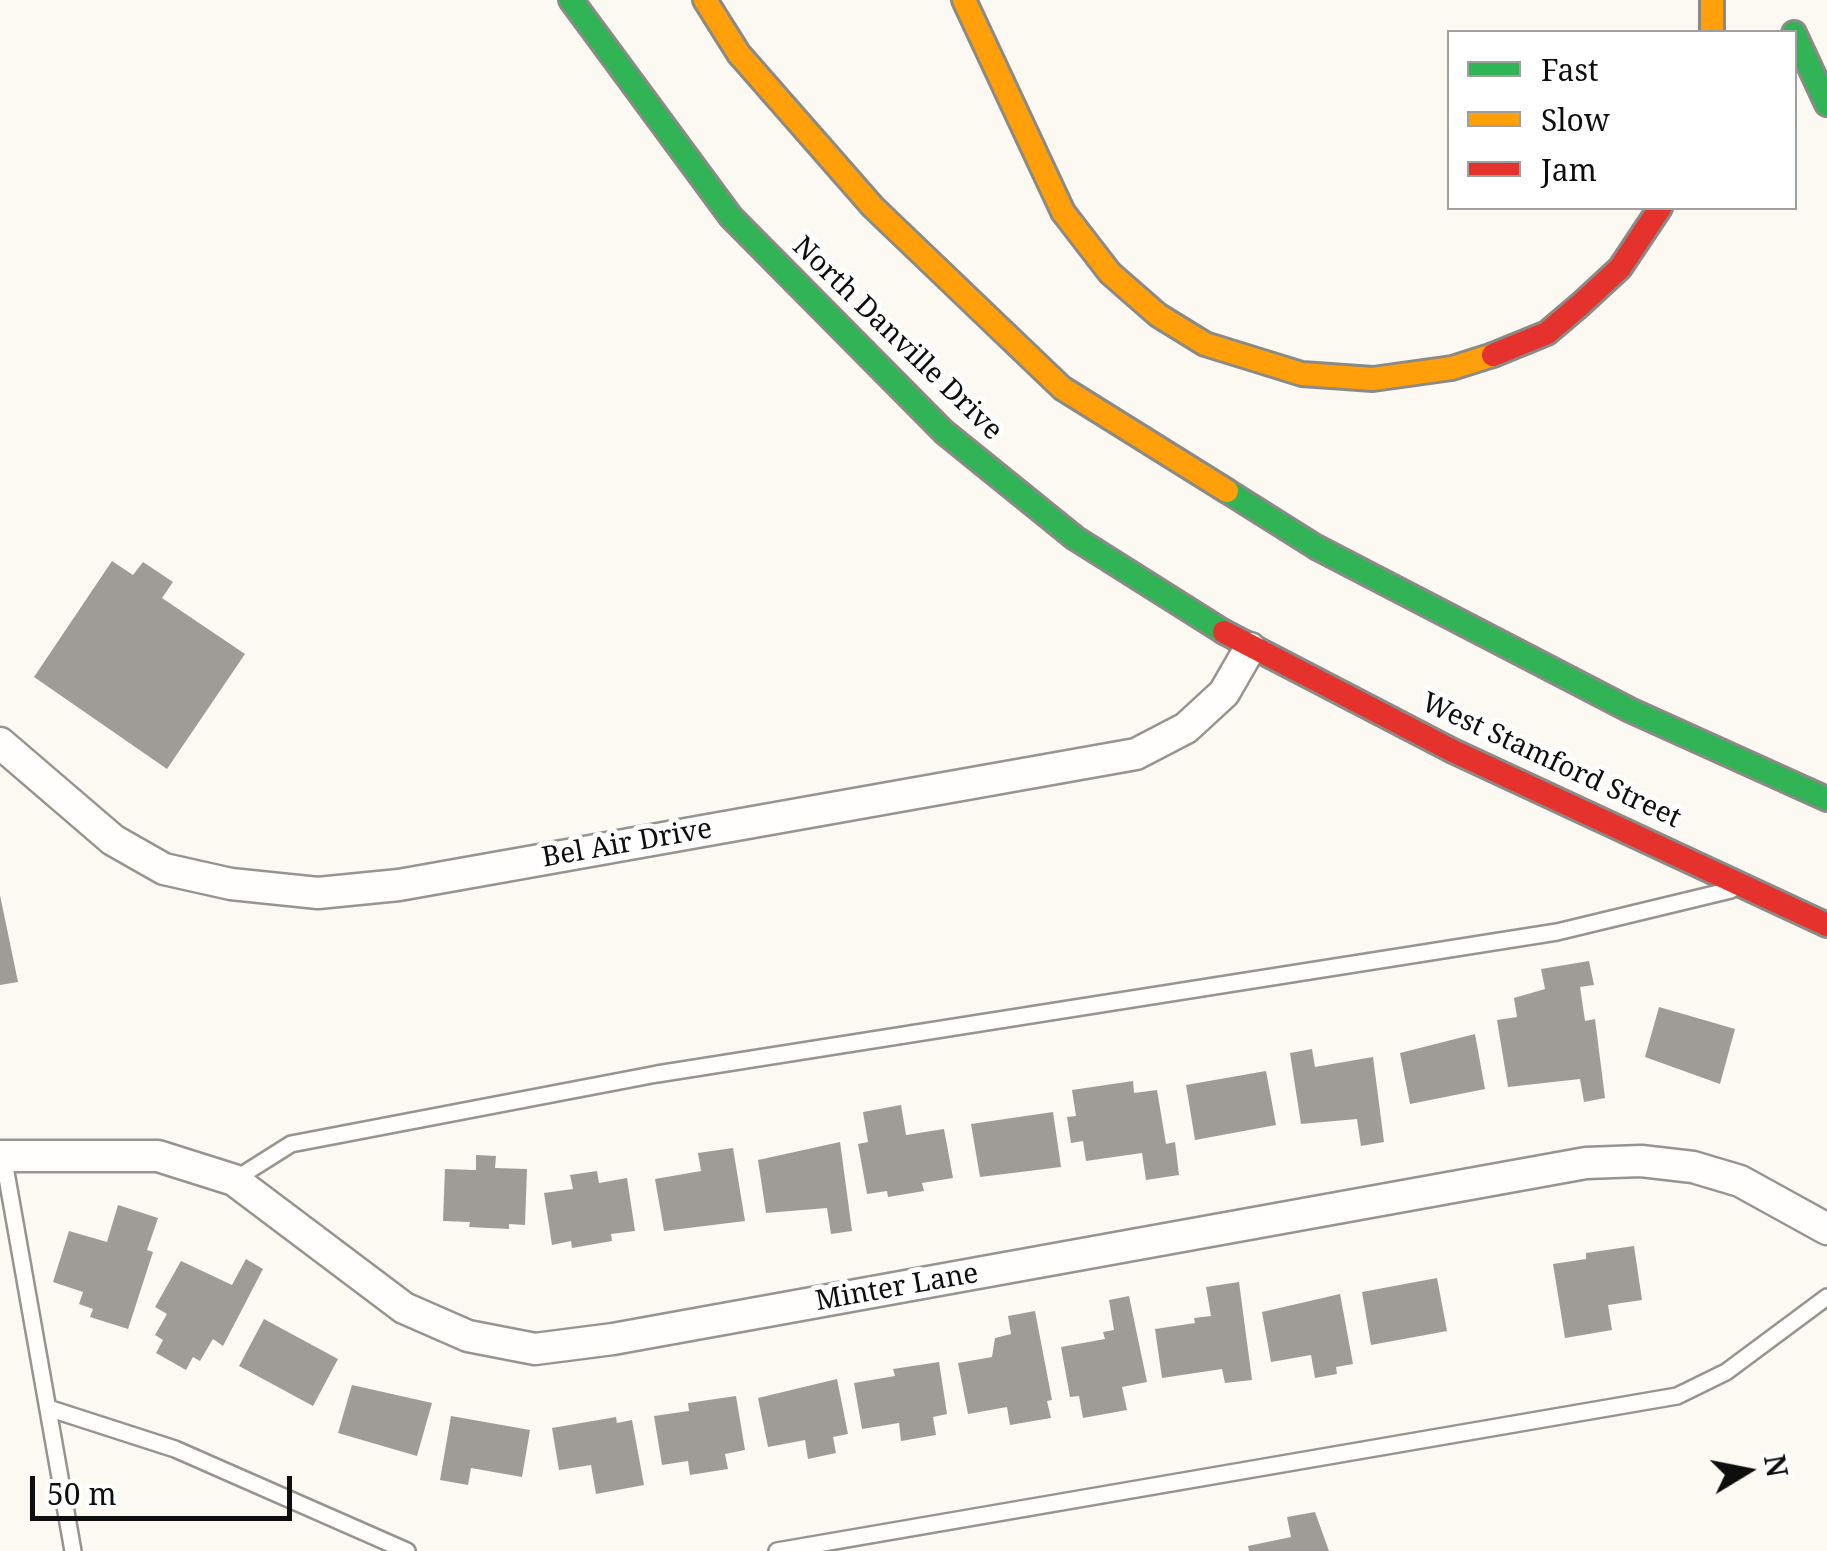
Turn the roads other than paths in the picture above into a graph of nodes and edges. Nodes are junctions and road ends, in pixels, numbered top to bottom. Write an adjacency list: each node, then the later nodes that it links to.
1 (571, 0): 9 (main road, North Danville Drive)
2 (704, 0): 11 (main road)
3 (964, 0): 8 (main road)
4 (1712, 0): 5 (main road)
5 (1712, 30)
6 (1797, 38): 7 (main road)
7 (1827, 104)
8 (1659, 210)
9 (1250, 648): 10 (street, Bel Air Drive); 12 (main road, West Stamford Street)
10 (0, 743)
11 (1827, 799)
12 (1745, 886): 13 (main road, West Stamford Street); 15 (lane)
13 (1827, 925)
14 (2, 1156): 15 (street, Minter Lane); 18 (lane)
15 (234, 1180): 16 (street, Minter Lane)
16 (1827, 1230)
17 (1827, 1296): 21 (lane)
18 (48, 1408): 19 (lane); 20 (lane)
19 (73, 1551)
20 (406, 1551)
21 (778, 1551)

